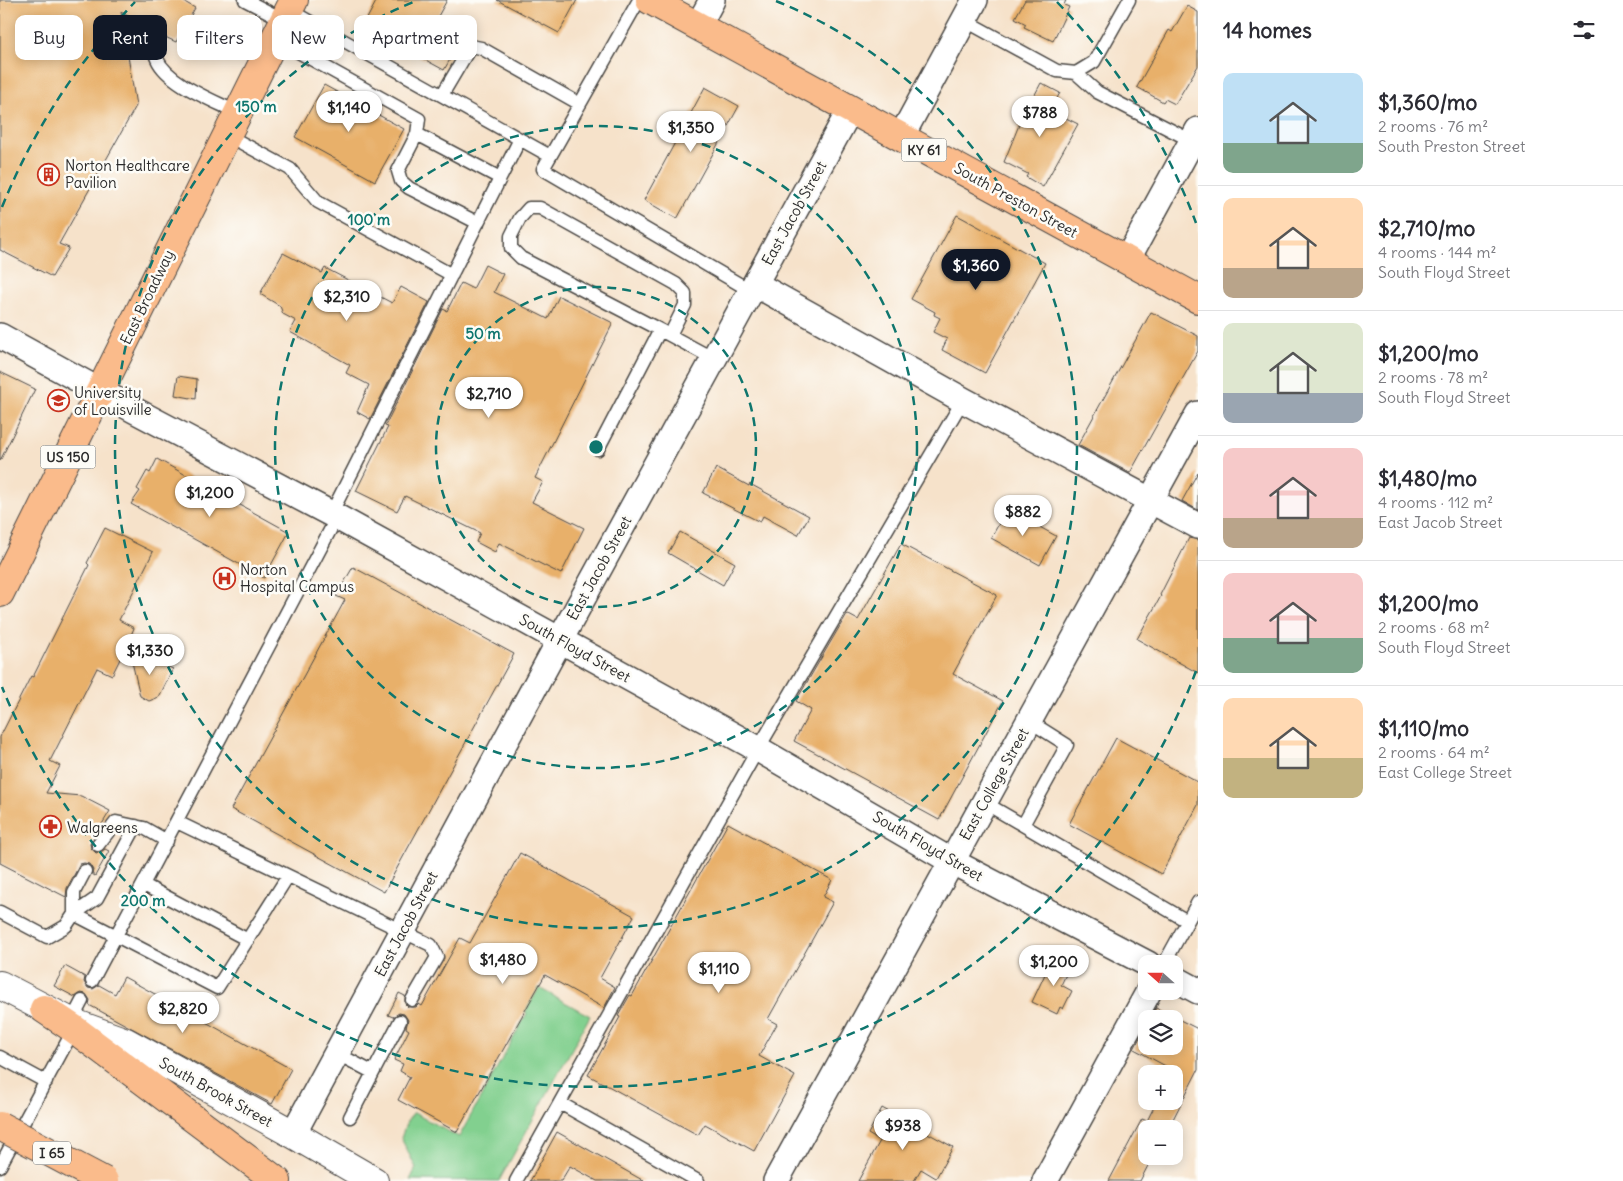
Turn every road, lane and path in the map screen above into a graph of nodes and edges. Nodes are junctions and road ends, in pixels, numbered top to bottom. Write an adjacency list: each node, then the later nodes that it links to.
1 (245, 0): 7 (lane)
2 (639, 0): 15 (lane)
3 (650, 0): 8 (main road, South Preston Street / KY 61)
4 (712, 0): 8 (street)
5 (1129, 0): 13 (lane)
6 (970, 10): 13 (lane); 20 (street)
7 (281, 15)
8 (698, 26): 16 (main road, South Preston Street / KY 61)
9 (272, 45): 17 (main road, East Broadway / US 150)
10 (344, 46): 14 (lane)
11 (157, 60): 17 (lane)
12 (342, 60): 18 (lane)
13 (1076, 73): 19 (lane)
14 (442, 96): 15 (lane); 21 (lane)
15 (580, 104): 22 (lane)
16 (850, 110): 20 (main road, South Preston Street / KY 61); 27 (street, East Jacob Street)
17 (233, 124): 26 (lane); 32 (main road, East Broadway / US 150)
18 (417, 134): 23 (lane); 24 (lane)
19 (1195, 136): 25 (street)
20 (901, 137): 25 (main road, South Preston Street / KY 61)
21 (520, 139): 22 (lane); 23 (lane)
22 (550, 156): 27 (lane)
23 (500, 178): 24 (lane)
24 (478, 223): 26 (lane)
25 (1127, 260): 28 (main road, South Preston Street / KY 61)
26 (452, 275): 37 (lane)
27 (753, 288): 31 (street, East Jacob Street); 33 (street)
28 (1198, 299)
29 (665, 332): 29 (lane); 31 (lane); 35 (lane)
30 (0, 336): 32 (street, South Floyd Street)
31 (714, 359): 40 (street, East Jacob Street)
32 (100, 392): 37 (street, South Floyd Street); 39 (main road, East Broadway / US 150)
33 (963, 400): 36 (street); 42 (lane)
34 (1198, 414): 36 (street, East College Street)
35 (598, 449)
36 (1150, 501): 38 (street); 41 (street, East College Street)
37 (334, 516): 40 (street, South Floyd Street); 44 (lane)
38 (1198, 526)
39 (0, 593)
40 (560, 640): 42 (street, South Floyd Street); 57 (street, East Jacob Street)
41 (1029, 721): 43 (street, East College Street); 45 (lane)
42 (758, 749): 49 (street, South Floyd Street); 75 (lane)
43 (985, 803): 45 (lane); 49 (street, East College Street)
44 (177, 822): 47 (lane); 51 (lane)
45 (1023, 825): 56 (lane)
46 (136, 826): 47 (lane); 48 (lane); 55 (lane)
47 (167, 840): 52 (lane)
48 (98, 845)
49 (951, 861): 61 (street, South Floyd Street); 85 (street, East College Street)
50 (85, 870): 55 (lane)
51 (288, 876): 57 (lane); 59 (lane)
52 (144, 885): 58 (lane); 59 (lane)
53 (1198, 902): 56 (lane)
54 (0, 912): 55 (lane)
55 (74, 914): 58 (lane)
56 (1187, 921): 60 (lane)
57 (402, 932): 66 (lane); 71 (street, East Jacob Street)
58 (116, 936): 59 (lane); 62 (lane)
59 (248, 940)
60 (1169, 955)
61 (1138, 959)
62 (92, 981)
63 (1183, 983): 65 (street)
64 (0, 985): 68 (street)
65 (1198, 991)
66 (412, 1000)
67 (1144, 1000): 86 (street)
68 (44, 1009): 69 (main road)
69 (76, 1017): 74 (lane); 78 (street, South Brook Street); 80 (main road)
70 (400, 1021): 73 (lane)
71 (336, 1053): 73 (lane); 78 (street, East Jacob Street)
72 (0, 1057): 74 (lane)
73 (372, 1072): 76 (lane)
74 (46, 1082): 79 (lane)
75 (560, 1103): 83 (lane); 84 (lane)
76 (350, 1117)
77 (0, 1126): 81 (main road, I 65, bridge)
78 (293, 1134): 82 (street, South Brook Street)
79 (0, 1166)
80 (270, 1179)
81 (104, 1181)
82 (374, 1181)
83 (516, 1181)
84 (698, 1181)
85 (776, 1181)
86 (1045, 1181)

